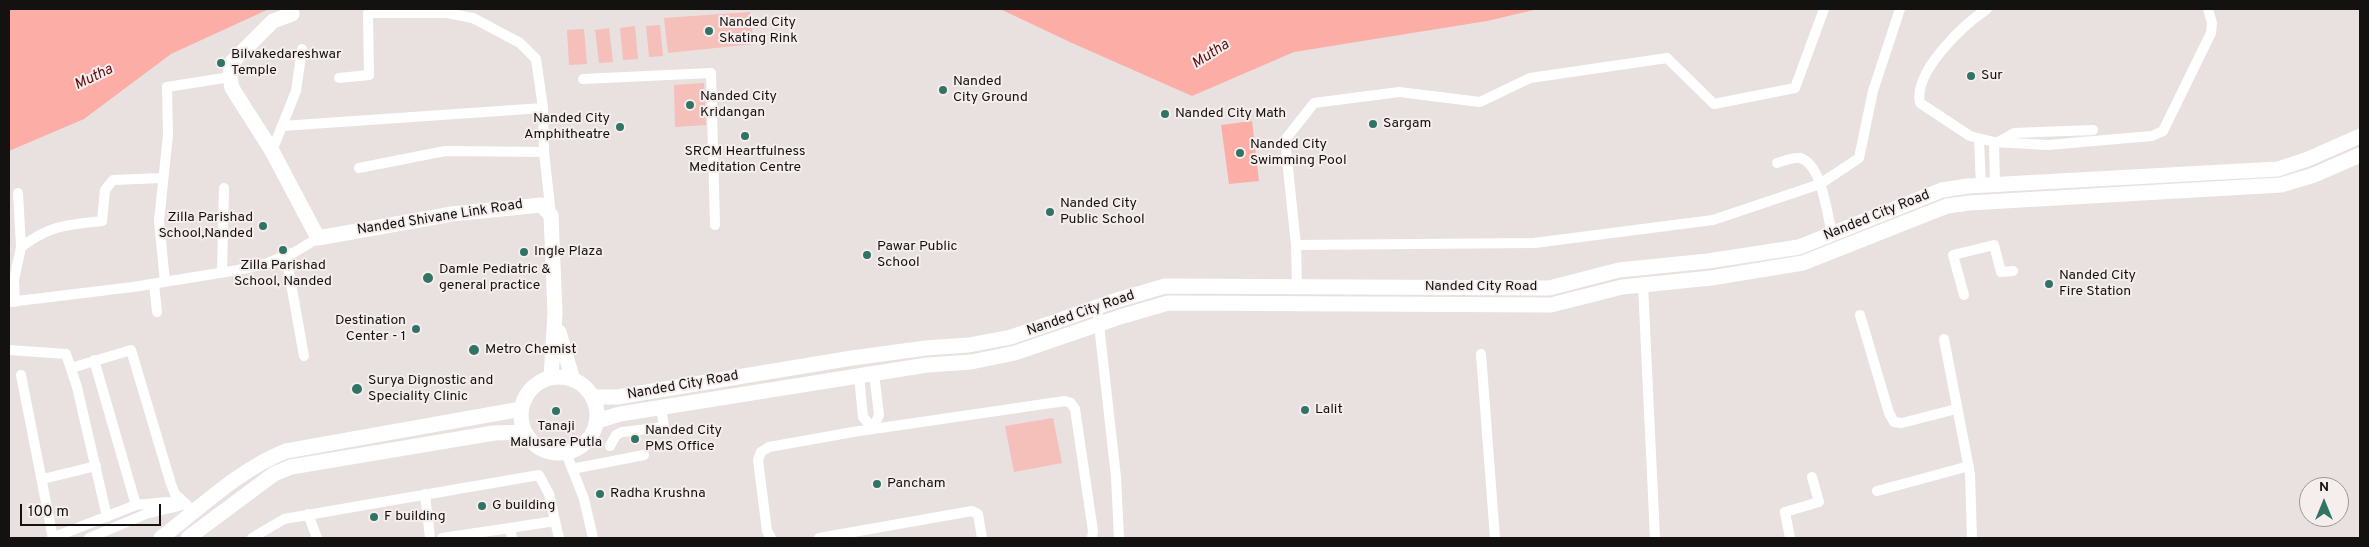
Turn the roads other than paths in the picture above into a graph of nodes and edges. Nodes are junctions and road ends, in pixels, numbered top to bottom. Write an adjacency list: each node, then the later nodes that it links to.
1 (290, 9): 7 (street)
2 (1824, 9): 30 (street)
3 (1900, 9): 22 (street)
4 (1987, 9): 14 (street)
5 (2208, 9): 15 (street)
6 (302, 49): 11 (street)
7 (230, 77): 16 (street); 21 (street)
8 (339, 78): 10 (street)
9 (583, 79): 27 (street)
10 (542, 108): 11 (street); 17 (street)
11 (282, 126): 16 (street)
12 (2094, 130): 15 (street)
13 (2360, 136): 23 (street, Nanded City Road)
14 (1979, 140): 15 (street); 23 (street)
15 (1996, 142): 23 (street)
16 (272, 151): 29 (street)
17 (544, 152): 20 (street); 26 (street)
18 (2360, 155): 39 (street, Nanded City Road)
19 (1777, 163): 22 (street)
20 (359, 168)
21 (162, 178): 31 (street); 36 (street)
22 (1820, 184): 28 (street); 30 (street)
23 (1988, 185): 28 (street, Nanded City Road)
24 (224, 188): 35 (street)
25 (18, 193): 31 (street)
26 (551, 215): 29 (street, Nanded Shivane Link Road); 46 (street)
27 (715, 225)
28 (1832, 234): 37 (street, Nanded City Road)
29 (318, 238): 32 (street, Nanded Shivane Link Road)
30 (1296, 245): 40 (street)
31 (21, 247): 33 (street)
32 (286, 256): 35 (street, Nanded Shivane Link Road); 52 (street)
33 (13, 259): 43 (street)
34 (2013, 271): 41 (street)
35 (222, 273): 36 (street, Nanded Shivane Link Road)
36 (165, 282): 38 (street, Nanded Shivane Link Road)
37 (1572, 282): 40 (street, Nanded City Road); 42 (street)
38 (154, 284): 43 (street, Nanded Shivane Link Road); 45 (street)
39 (1643, 285): 42 (street, Nanded City Road); 102 (street)
40 (1297, 286): 44 (street, Nanded City Road)
41 (1964, 295)
42 (1578, 298): 48 (street, Nanded City Road)
43 (12, 302)
44 (1097, 307): 48 (street); 60 (street, Nanded City Road)
45 (157, 312)
46 (555, 313): 58 (street); 59 (street)
47 (1860, 315): 63 (street)
48 (1100, 324): 55 (street, Nanded City Road); 100 (street)
49 (1944, 339): 63 (street)
50 (9, 350): 54 (street)
51 (1481, 354): 101 (street)
52 (304, 356)
53 (94, 360): 54 (street); 77 (street); 78 (street)
54 (71, 368): 70 (street)
55 (874, 374): 57 (street, Nanded City Road); 65 (street)
56 (21, 375): 74 (street)
57 (859, 376): 61 (street, Nanded City Road); 65 (street)
58 (551, 378): 59 (street); 62 (street)
59 (573, 380): 60 (street)
60 (593, 397): 64 (street)
61 (661, 407): 64 (street, Nanded City Road); 67 (street)
62 (521, 409): 66 (street); 79 (street)
63 (1956, 409): 71 (street)
64 (597, 421): 68 (street)
65 (873, 429): 96 (street); 99 (street)
66 (525, 432): 68 (street); 80 (street)
67 (610, 446)
68 (566, 452): 72 (street)
69 (644, 455): 72 (street)
70 (96, 466): 74 (street); 82 (street)
71 (1968, 466): 75 (street); 104 (street)
72 (572, 468): 95 (street)
73 (1812, 477): 103 (street)
74 (43, 479): 86 (street)
75 (1877, 491)
76 (425, 494): 81 (street); 83 (street); 92 (street)
77 (187, 504): 78 (street); 79 (street); 87 (street)
78 (136, 505): 82 (street)
79 (203, 506): 80 (street); 88 (street)
80 (222, 513): 89 (street)
81 (308, 514): 90 (street); 91 (street)
82 (107, 517): 86 (street)
83 (555, 521): 84 (street); 94 (street)
84 (511, 533): 85 (street)
85 (495, 534): 93 (street)
86 (52, 538)
87 (89, 538)
88 (161, 538)
89 (188, 538)
90 (252, 538)
91 (318, 538)
92 (430, 538)
93 (442, 538)
94 (559, 538)
95 (593, 538)
96 (771, 538)
97 (818, 538): 98 (street)
98 (982, 538)
99 (1092, 538)
100 (1118, 538)
101 (1495, 538)
102 (1655, 538)
103 (1790, 538)
104 (1972, 538)

